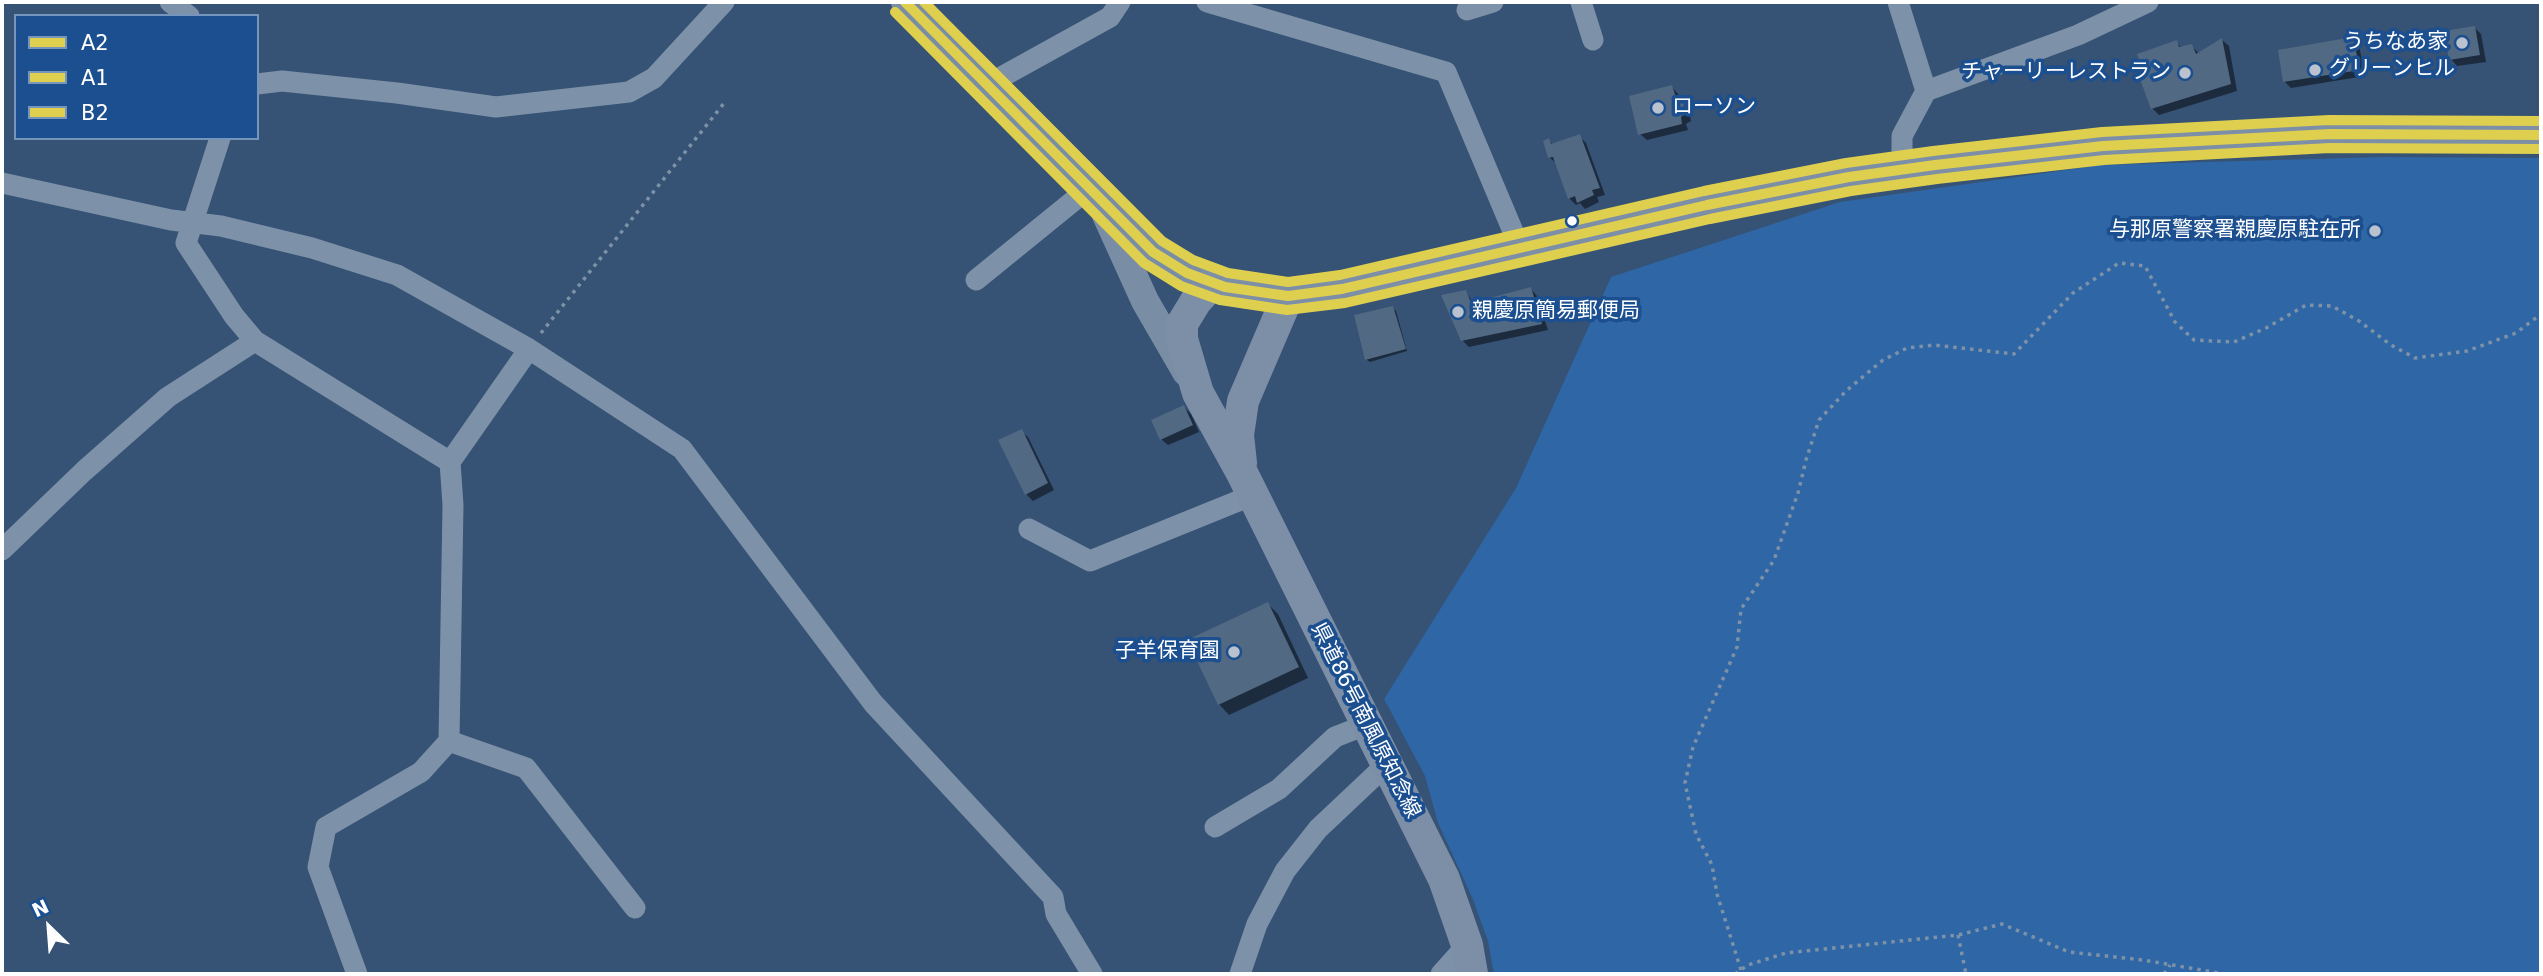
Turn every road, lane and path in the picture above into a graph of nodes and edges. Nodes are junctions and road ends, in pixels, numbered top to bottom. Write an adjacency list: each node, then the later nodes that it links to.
1 (170, 2): 11 (street)
2 (724, 2): 13 (street)
3 (905, 2): 14 (main road)
4 (1120, 2): 14 (street)
5 (1206, 2): 23 (street)
6 (1493, 2): 10 (street)
7 (1581, 2): 12 (street)
8 (1898, 2): 15 (street)
9 (2148, 2): 15 (street)
10 (1467, 10)
11 (186, 14)
12 (1592, 40)
13 (259, 84)
14 (987, 85): 21 (main road)
15 (1926, 91): 19 (street)
16 (725, 102): 29 (path)
17 (2541, 135): 19 (main road)
18 (219, 140): 22 (street)
19 (1902, 170): 23 (main road)
20 (2, 183): 22 (street)
21 (1096, 197): 24 (street); 25 (main road); 30 (main road)
22 (192, 221): 28 (street); 29 (street)
23 (1520, 248): 26 (main road)
24 (976, 280)
25 (1212, 283): 26 (main road); 30 (main road, 県道86号南風原知念線)
26 (1288, 296): 32 (main road, 県道86号南風原知念線)
27 (2541, 314): 43 (path)
28 (255, 341): 31 (street); 34 (street)
29 (529, 349): 31 (street); 46 (street)
30 (1198, 393): 32 (main road, 県道86号南風原知念線)
31 (450, 462): 36 (street)
32 (1248, 484): 33 (street); 35 (main road, 県道86号南風原知念線)
33 (1029, 529)
34 (2, 550)
35 (1368, 724): 37 (main road, 県道86号南風原知念線); 38 (street)
36 (449, 741): 39 (street); 45 (street)
37 (1388, 763): 41 (main road, 県道86号南風原知念線); 47 (street)
38 (1215, 827)
39 (635, 908)
40 (1958, 935): 42 (path); 43 (path); 50 (path)
41 (1469, 959): 48 (street)
42 (2170, 965): 44 (path); 51 (path)
43 (1741, 970): 49 (path)
44 (2202, 972): 52 (path)
45 (357, 974)
46 (1092, 974)
47 (1240, 974)
48 (1441, 974)
49 (1735, 974)
50 (1966, 974)
51 (2164, 974)
52 (2225, 974)

